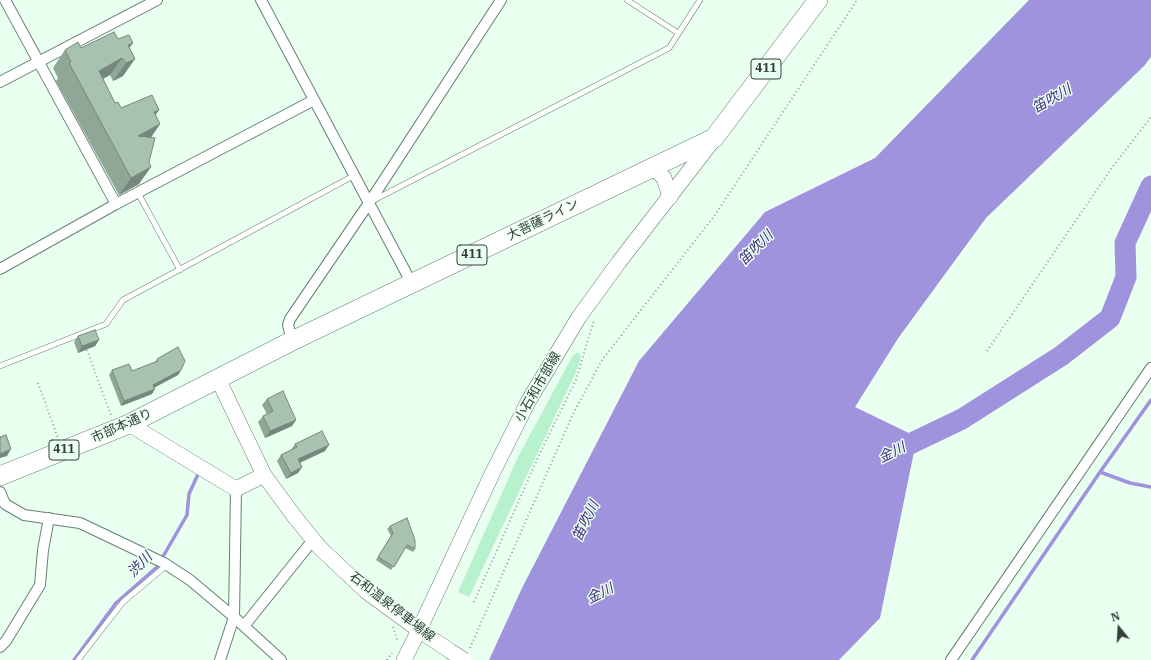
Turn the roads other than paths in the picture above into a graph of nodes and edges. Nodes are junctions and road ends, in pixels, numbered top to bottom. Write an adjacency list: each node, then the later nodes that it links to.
1 (5, 0): 9 (street)
2 (157, 0): 9 (street)
3 (261, 0): 11 (street)
4 (501, 0): 17 (street)
5 (627, 0): 8 (lane)
6 (700, 0): 8 (lane)
7 (818, 0): 12 (highway, 大菩薩ライン / 411)
8 (678, 33): 17 (lane)
9 (38, 61): 10 (street); 18 (street)
10 (0, 82)
11 (314, 100): 14 (street); 15 (street)
12 (714, 138): 13 (highway, 大菩薩ライン / 411); 16 (main road, 小石和市部線)
13 (650, 168): 16 (main road); 21 (highway, 大菩薩ライン / 411)
14 (354, 176): 17 (street); 20 (lane)
15 (138, 193): 18 (street); 20 (lane)
16 (670, 197): 36 (main road, 小石和市部線)
17 (369, 203): 21 (street); 22 (street)
18 (116, 204): 19 (street)
19 (0, 269)
20 (180, 270): 23 (lane)
21 (412, 284): 22 (highway, 大菩薩ライン / 411)
22 (292, 341): 25 (highway, 大菩薩ライン / 411)
23 (0, 366)
24 (1151, 368): 43 (street)
25 (218, 379): 26 (highway, 市部本通り / 411); 27 (main road, 石和温泉停車場線)
26 (129, 424): 28 (highway, 市部本通り / 411); 29 (main road)
27 (264, 475): 29 (main road); 32 (main road, 石和温泉停車場線)
28 (0, 476)
29 (236, 489): 34 (street)
30 (0, 492): 31 (street)
31 (49, 518): 33 (street); 37 (street)
32 (313, 540): 35 (street); 36 (main road, 石和温泉停車場線)
33 (166, 563): 34 (street); 39 (lane)
34 (234, 617): 35 (street); 40 (street)
35 (244, 626): 41 (street)
36 (419, 630): 38 (main road, 石和温泉停車場線, bridge); 42 (main road, 小石和市部線)
37 (0, 647)
38 (466, 656)
39 (78, 660)
40 (220, 660)
41 (279, 660)
42 (404, 660)
43 (951, 660)

